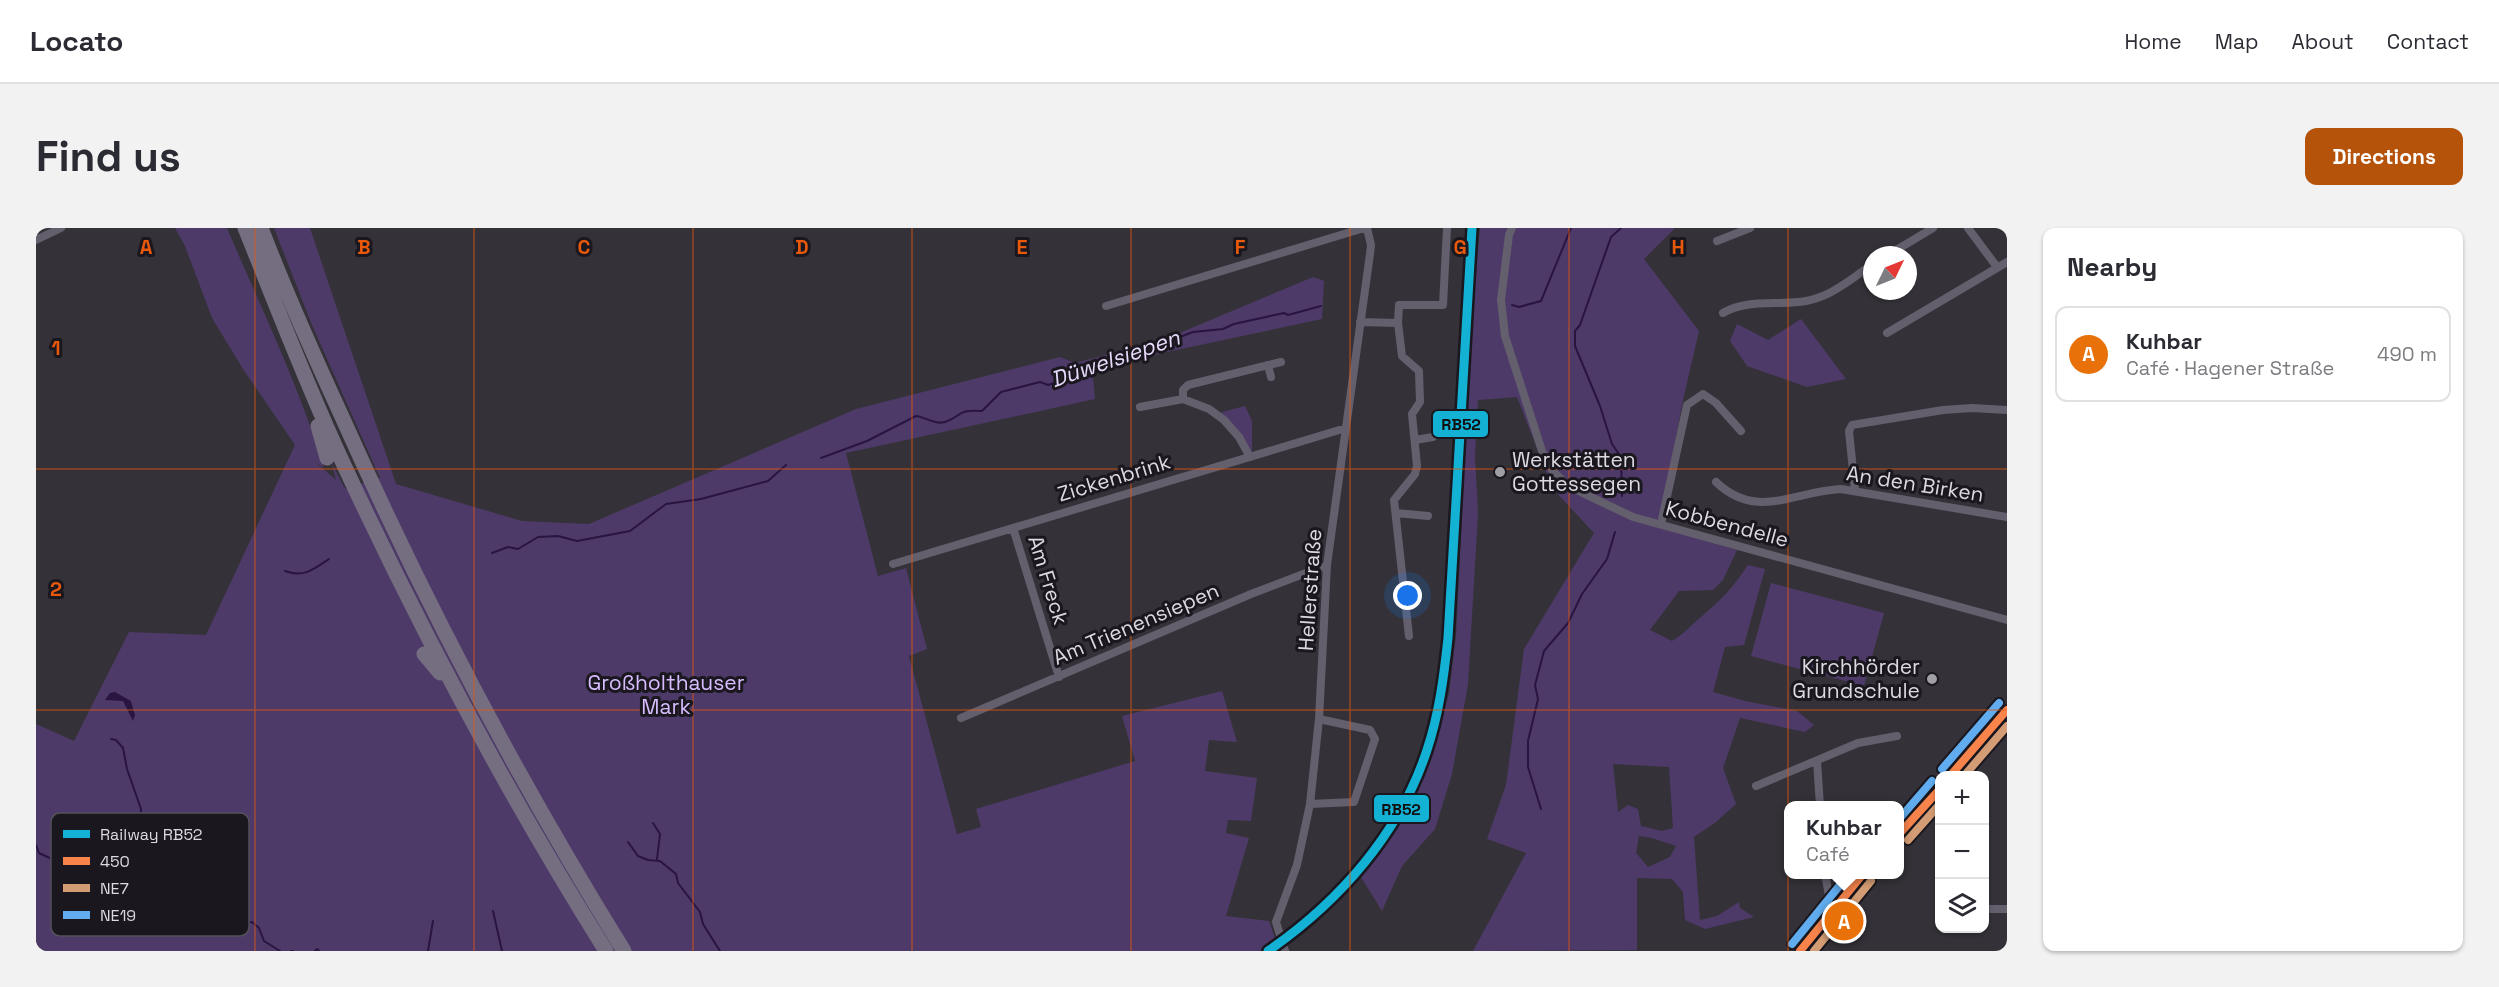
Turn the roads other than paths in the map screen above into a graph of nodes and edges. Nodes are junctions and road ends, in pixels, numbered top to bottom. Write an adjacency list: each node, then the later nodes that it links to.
1 (61, 228): 10 (street)
2 (245, 228): 23 (highway)
3 (261, 228): 28 (highway)
4 (1366, 228): 16 (street); 18 (street, Hellerstraße)
5 (1447, 228): 19 (street)
6 (1512, 228): 41 (street, Kobbendelle)
7 (1750, 228): 11 (street)
8 (1933, 228): 12 (street)
9 (1968, 228): 14 (street)
10 (36, 240)
11 (1717, 241)
12 (1902, 246)
13 (2007, 262): 14 (street)
14 (1997, 267): 20 (street)
15 (1863, 271): 17 (street)
16 (1106, 306)
17 (1723, 313)
18 (1360, 322): 19 (street); 29 (street, Hellerstraße)
19 (1398, 323): 32 (street)
20 (1887, 333)
21 (1281, 362): 22 (street)
22 (1268, 365): 24 (street); 25 (street)
23 (304, 374): 34 (highway); 50 (highway)
24 (1271, 377)
25 (1183, 399): 26 (street); 33 (street)
26 (1140, 407)
27 (2007, 410): 37 (street)
28 (346, 428): 35 (highway); 54 (highway)
29 (1346, 428): 33 (street, Zickenbrink); 44 (street, Hellerstraße)
30 (1740, 431): 41 (street)
31 (1433, 437): 32 (street)
32 (1414, 440): 38 (street)
33 (1250, 457): 42 (street, Zickenbrink)
34 (327, 458)
35 (374, 472)
36 (1716, 482): 37 (street, An den Birken)
37 (1855, 490): 40 (street, An den Birken)
38 (1395, 513): 39 (street); 46 (street)
39 (1428, 516)
40 (2007, 517)
41 (1660, 524): 45 (street, Kobbendelle)
42 (1013, 528): 43 (street, Zickenbrink); 48 (street, Am Freck)
43 (892, 564)
44 (1327, 566): 48 (street, Am Trienensiepen); 53 (street, Hellerstraße)
45 (2007, 620)
46 (1409, 636)
47 (424, 654): 50 (highway)
48 (1059, 676): 52 (street, Am Trienensiepen)
49 (483, 691): 54 (highway)
50 (459, 697): 68 (highway)
51 (2007, 710): 57 (main road)
52 (961, 718)
53 (1319, 718): 61 (street, Hellerstraße); 61 (street)
54 (491, 724): 69 (highway)
55 (1897, 736): 56 (street)
56 (1817, 761): 58 (street); 60 (street)
57 (1954, 771)
58 (1756, 786)
59 (1935, 793): 62 (main road)
60 (1820, 801)
61 (1310, 804): 70 (street, Hellerstraße)
62 (1904, 828)
63 (1826, 879): 65 (street)
64 (1859, 879): 65 (main road)
65 (1834, 908): 71 (main road)
66 (1989, 909): 67 (street)
67 (2007, 909)
68 (606, 951)
69 (624, 951)
70 (1285, 951)
71 (1800, 951)

